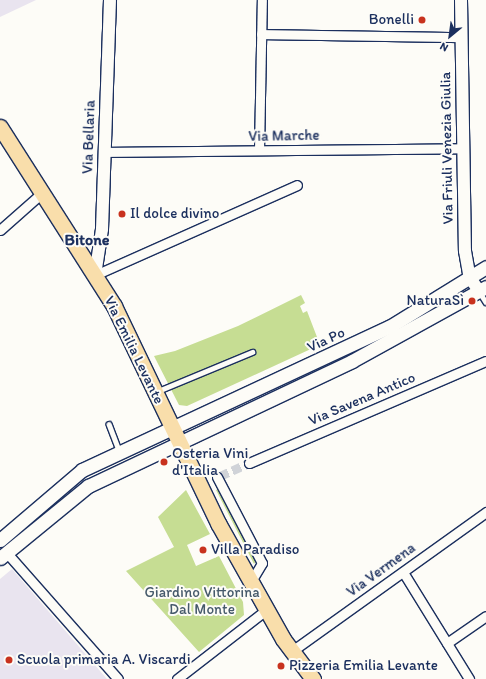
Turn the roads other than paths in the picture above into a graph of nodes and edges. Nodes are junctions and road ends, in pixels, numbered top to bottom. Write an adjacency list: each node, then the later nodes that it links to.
1 (110, 0): 9 (street, Via Bellaria)
2 (262, 0): 4 (street)
3 (461, 0): 5 (street, Via Friuli Venezia Giulia)
4 (261, 34): 5 (street); 8 (street)
5 (461, 37): 7 (street, Via Friuli Venezia Giulia)
6 (0, 127): 11 (main road, Via Emilia Levante)
7 (463, 148): 8 (street, Via Marche); 15 (street, Via Friuli Venezia Giulia)
8 (259, 150): 9 (street, Via Marche)
9 (104, 152): 14 (street, Via Bellaria)
10 (297, 185): 14 (street)
11 (42, 194): 12 (street); 14 (main road, Via Emilia Levante)
12 (0, 230)
13 (486, 267): 15 (main road, Via Po)
14 (95, 276): 19 (main road, Via Emilia Levante)
15 (470, 278): 16 (street, Via Friuli Venezia Giulia); 21 (main road, Via Po)
16 (484, 293): 21 (main road, Via Po)
17 (252, 352): 19 (lane)
18 (486, 361): 23 (street, Via Savena Antico)
19 (155, 392): 21 (main road, Via Emilia Levante)
20 (109, 424): 22 (lane)
21 (175, 436): 22 (main road); 24 (main road, Via Emilia Levante); 27 (main road)
22 (120, 453): 26 (main road)
23 (249, 463)
24 (198, 485): 29 (main road, Via Emilia Levante); 29 (street)
25 (486, 512): 28 (street, Via Vermena)
26 (0, 540)
27 (3, 555): 34 (street)
28 (403, 572): 32 (street); 33 (street, Via Vermena)
29 (250, 583): 30 (main road, Via Emilia Levante)
30 (266, 610): 33 (main road, Via Emilia Levante); 35 (street)
31 (486, 616): 32 (street)
32 (447, 643): 37 (street)
33 (292, 651): 36 (main road, Via Emilia Levante)
34 (118, 679)
35 (177, 679)
36 (313, 679)
37 (469, 679)

